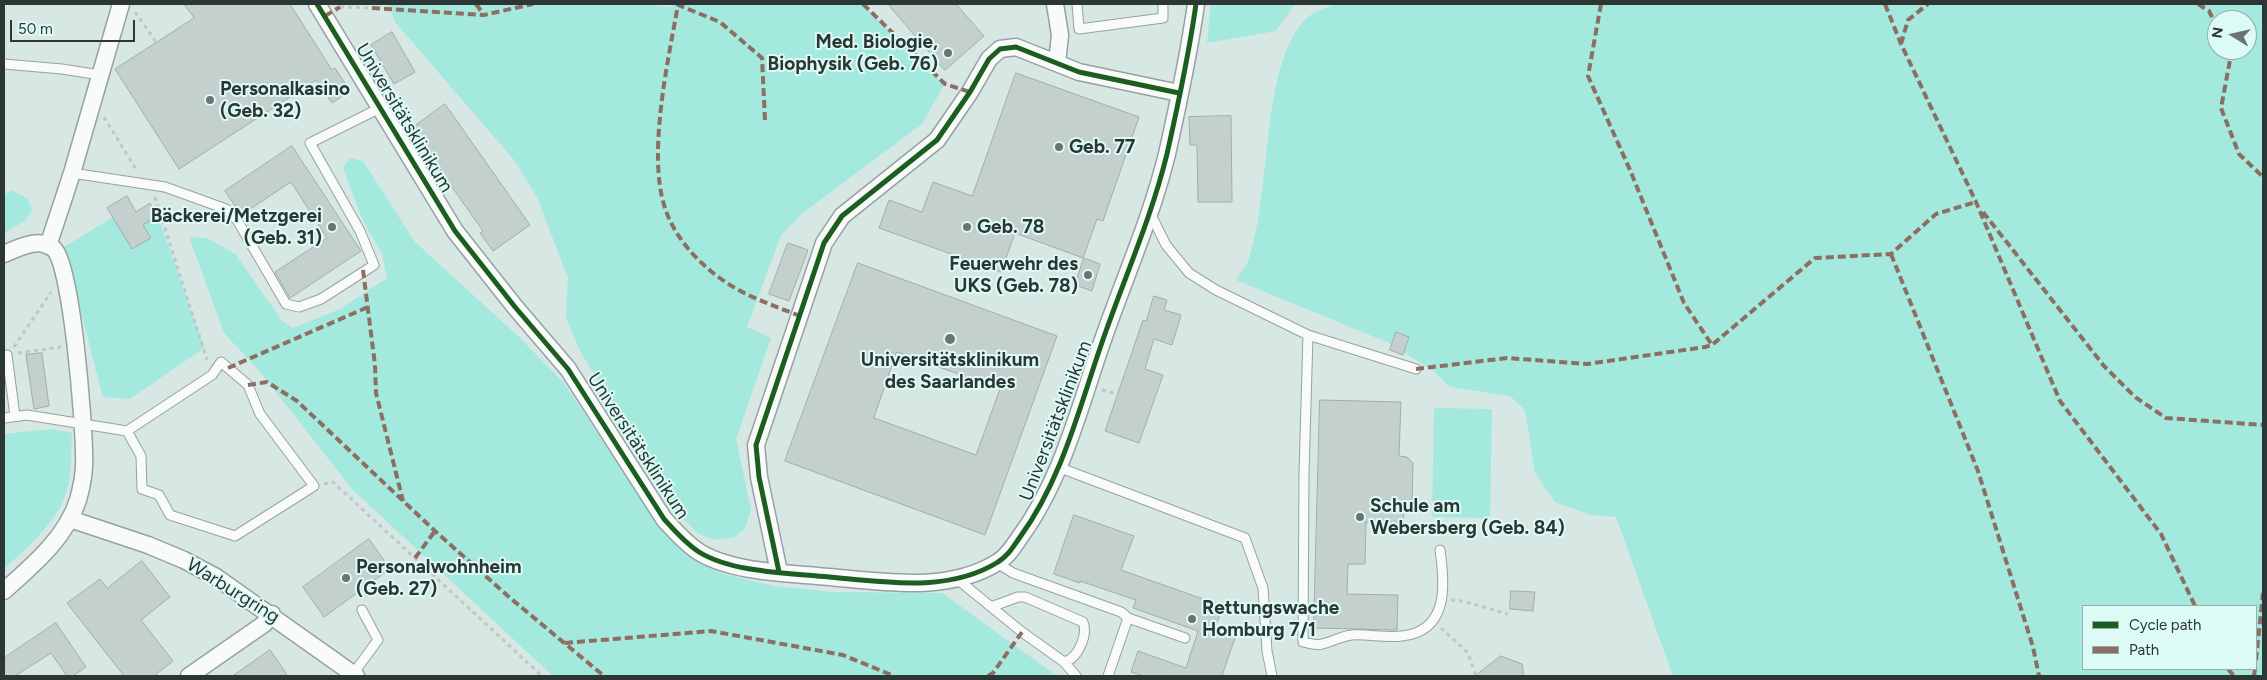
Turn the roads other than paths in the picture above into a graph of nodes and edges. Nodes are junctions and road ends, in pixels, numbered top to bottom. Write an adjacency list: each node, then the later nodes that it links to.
1 (121, 4): 9 (street)
2 (316, 4): 11 (street, Universitätsklinikum)
3 (1055, 4): 7 (street)
4 (1077, 4): 5 (lane)
5 (1163, 4)
6 (1196, 4): 10 (street, Universitätsklinikum)
7 (1057, 63): 10 (street); 27 (street)
8 (4, 64): 9 (lane)
9 (100, 75): 12 (street)
10 (1179, 93): 13 (street, Universitätsklinikum)
11 (380, 108): 12 (lane); 27 (street, Universitätsklinikum)
12 (72, 173): 14 (street)
13 (1150, 213): 16 (lane); 23 (street, Universitätsklinikum)
14 (48, 246): 15 (street); 21 (street)
15 (4, 254)
16 (1308, 335): 18 (lane); 25 (lane)
17 (7, 355): 19 (lane)
18 (1416, 369)
19 (15, 416): 20 (lane); 21 (lane)
20 (4, 418)
21 (82, 424): 22 (lane); 24 (street)
22 (127, 431): 22 (lane)
23 (1058, 468): 26 (street, Universitätsklinikum); 40 (lane)
24 (70, 519): 29 (street); 32 (street, Warburgring)
25 (1440, 550)
26 (997, 563): 28 (street, Universitätsklinikum); 33 (lane)
27 (779, 572): 28 (street, Universitätsklinikum)
28 (962, 583): 30 (lane)
29 (4, 591)
30 (990, 607): 35 (lane); 35 (lane)
31 (362, 610): 36 (lane)
32 (272, 614): 36 (street, Warburgring); 37 (street)
33 (1128, 618): 34 (lane); 39 (lane)
34 (1185, 638)
35 (1064, 662): 38 (lane)
36 (354, 675)
37 (189, 676)
38 (1076, 676)
39 (1108, 676)
40 (1272, 676)

